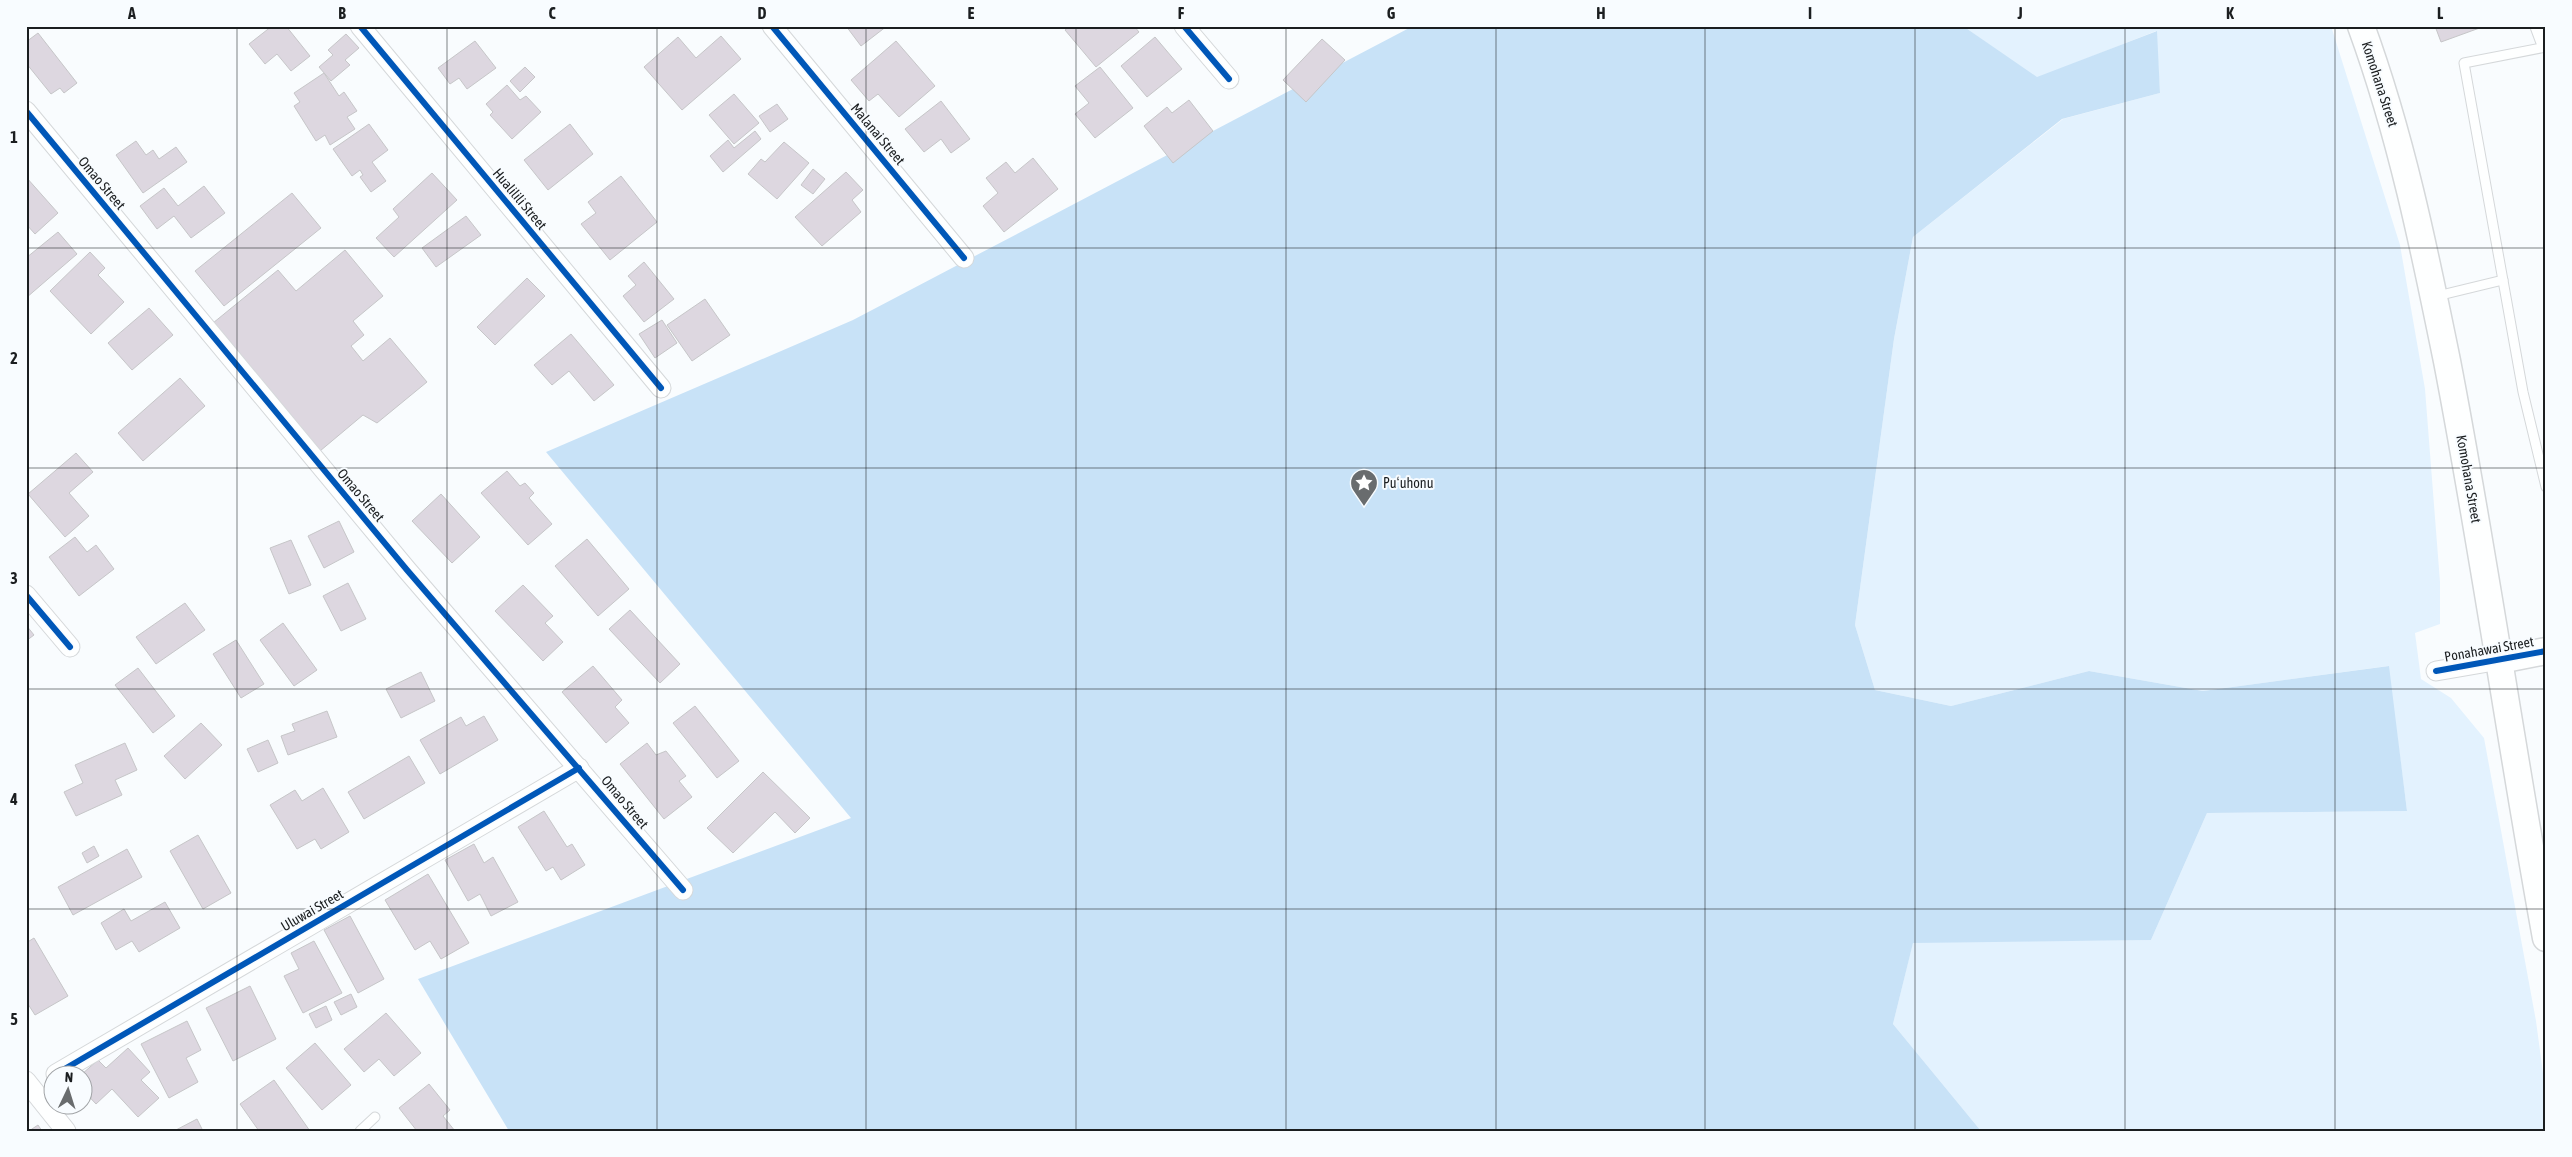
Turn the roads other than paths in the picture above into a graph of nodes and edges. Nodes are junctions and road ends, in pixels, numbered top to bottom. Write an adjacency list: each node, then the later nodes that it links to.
1 (360, 26): 13 (street, Hualilili Street)
2 (772, 26): 10 (street, Malanai Street)
3 (1184, 26): 8 (street)
4 (2362, 26): 12 (main road, Komohana Street)
5 (2540, 26): 6 (street)
6 (2546, 42)
7 (2546, 47): 11 (lane)
8 (1229, 79)
9 (26, 111): 20 (street, Omao Street)
10 (964, 258)
11 (2503, 280): 12 (lane); 14 (lane)
12 (2434, 296): 18 (main road, Komohana Street)
13 (661, 388)
14 (2546, 487)
15 (26, 595): 16 (street)
16 (70, 647)
17 (2546, 652): 18 (main road, Ponahawai Street)
18 (2500, 660): 19 (street, Ponahawai Street); 22 (main road, Komohana Street)
19 (2436, 670)
20 (579, 768): 21 (street, Omao Street); 23 (street, Uluwai Street)
21 (683, 890)
22 (2546, 938)
23 (73, 1064)
24 (42, 1081): 25 (street)
25 (28, 1087): 27 (street)
26 (375, 1117): 28 (lane)
27 (66, 1131)
28 (360, 1131)

